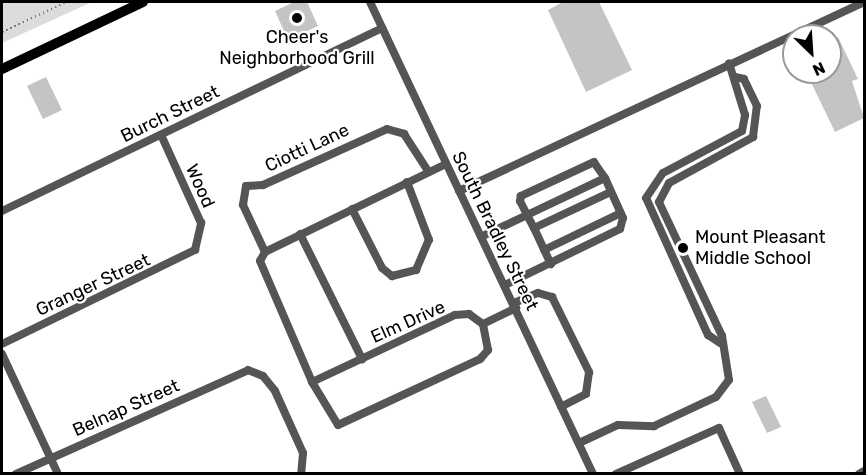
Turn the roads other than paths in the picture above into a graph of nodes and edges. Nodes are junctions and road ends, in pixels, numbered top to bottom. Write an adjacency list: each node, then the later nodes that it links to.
1 (143, 2): 6 (main road)
2 (370, 2): 4 (street, South Bradley Street)
3 (864, 2): 5 (street)
4 (382, 28): 8 (street, Burch Street); 9 (street, South Bradley Street)
5 (729, 63): 7 (street); 13 (street)
6 (2, 69)
7 (735, 77): 29 (street); 29 (street)
8 (161, 135): 16 (street, Burch Street); 22 (street, Wood)
9 (446, 164): 10 (street); 13 (street, South Bradley Street)
10 (428, 171): 12 (street); 24 (street, Ciotti Lane)
11 (605, 178): 14 (street); 18 (street); 18 (street)
12 (407, 182): 15 (street); 15 (street)
13 (459, 191): 21 (street, South Bradley Street)
14 (611, 192): 17 (street); 19 (street)
15 (352, 209): 20 (street)
16 (2, 211)
17 (621, 213): 23 (street); 25 (street)
18 (527, 215): 19 (street); 21 (street)
19 (534, 228): 23 (street)
20 (300, 234): 24 (street); 32 (street)
21 (481, 237): 26 (street, South Bradley Street)
22 (195, 250): 30 (street, Granger Street)
23 (544, 250): 25 (street)
24 (265, 252): 33 (street)
25 (551, 264): 26 (street)
26 (505, 285): 27 (street, South Bradley Street)
27 (515, 305): 28 (street); 34 (street, South Bradley Street); 34 (street)
28 (483, 324): 32 (street, Elm Drive); 33 (street)
29 (720, 343): 35 (street)
30 (2, 344)
31 (2, 354): 36 (street)
32 (362, 359): 33 (street, Elm Drive)
33 (312, 382)
34 (561, 406): 35 (street, South Bradley Street)
35 (579, 443): 38 (street, South Bradley Street)
36 (50, 457): 39 (street, Belnap Street); 40 (street); 41 (street, Belnap Street)
37 (864, 471): 44 (street)
38 (590, 472)
39 (16, 474)
40 (58, 474)
41 (301, 474)
42 (616, 474): 43 (street)
43 (740, 474)
44 (859, 474)

